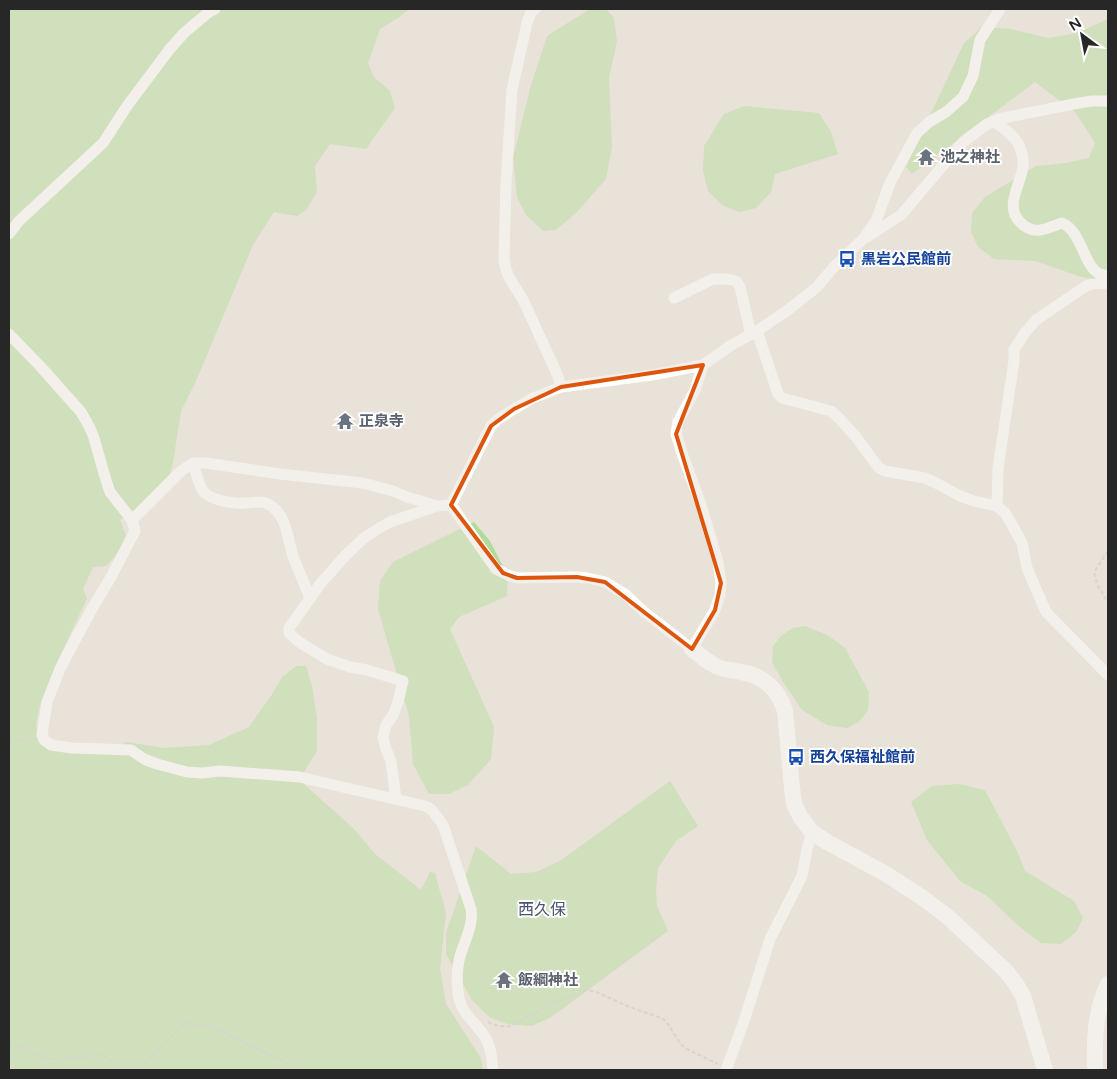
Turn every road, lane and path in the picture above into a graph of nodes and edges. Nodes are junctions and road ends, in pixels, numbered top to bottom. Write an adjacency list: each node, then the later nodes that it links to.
1 (215, 9): 6 (street)
2 (535, 9): 14 (street)
3 (1000, 9): 7 (street)
4 (1108, 101): 5 (street)
5 (993, 121): 7 (street); 8 (street)
6 (9, 234)
7 (863, 239): 11 (street)
8 (1108, 276)
9 (1108, 283): 18 (street)
10 (674, 298): 11 (street)
11 (754, 333): 13 (street); 18 (street)
12 (9, 334): 19 (street)
13 (703, 365): 14 (street); 23 (street)
14 (561, 387): 16 (street)
15 (193, 463): 17 (street); 19 (street); 21 (street)
16 (452, 505): 17 (street); 23 (street)
17 (437, 506): 21 (street)
18 (997, 506): 24 (street)
19 (132, 520): 27 (street)
20 (1108, 551): 22 (path)
21 (310, 599): 27 (street)
22 (1108, 604)
23 (692, 649): 28 (street)
24 (1108, 676)
25 (32, 738): 26 (path)
26 (9, 742)
27 (396, 799): 36 (street)
28 (812, 832): 32 (street); 37 (street)
29 (1108, 984): 38 (street)
30 (482, 1020): 32 (path)
31 (9, 1043): 33 (path)
32 (726, 1068)
33 (122, 1070)
34 (139, 1070): 35 (path)
35 (302, 1070)
36 (493, 1070)
37 (1045, 1070)
38 (1095, 1070)

